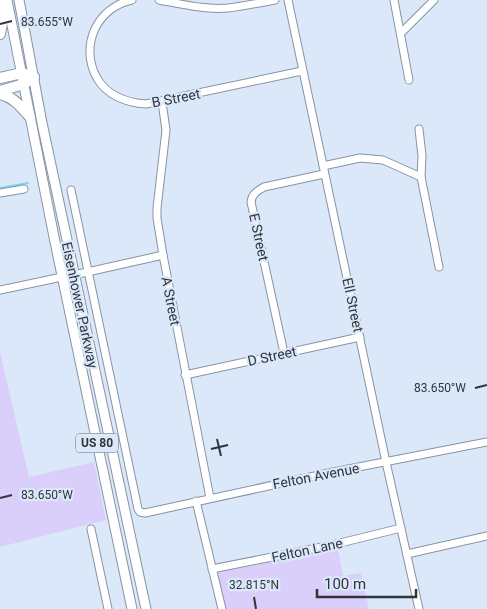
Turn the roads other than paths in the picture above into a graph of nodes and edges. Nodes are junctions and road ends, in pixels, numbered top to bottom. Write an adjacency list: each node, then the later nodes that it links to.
1 (6, 0): 10 (highway); 12 (main road, Eisenhower Parkway / US 80)
2 (19, 0): 13 (main road, Eisenhower Parkway / US 80)
3 (132, 0): 18 (street, B Street)
4 (159, 0): 5 (street)
5 (275, 0)
6 (288, 0): 11 (street, Ell Street)
7 (394, 0): 9 (street)
8 (434, 0): 9 (street)
9 (401, 33): 15 (street)
10 (0, 34)
11 (302, 71): 18 (street, B Street); 21 (street, Ell Street)
12 (22, 73): 13 (highway); 14 (highway); 16 (main road, Eisenhower Parkway / US 80)
13 (34, 77): 16 (highway); 31 (main road, Eisenhower Parkway / US 80)
14 (0, 78)
15 (409, 80)
16 (24, 84): 17 (highway); 19 (main road, Eisenhower Parkway / US 80)
17 (0, 92): 19 (highway)
18 (162, 102): 27 (street, A Street)
19 (30, 117): 28 (main road, Eisenhower Parkway / US 80)
20 (419, 129): 23 (street)
21 (323, 166): 22 (street, Ell Street); 23 (street)
22 (324, 174): 35 (street, Ell Street); 36 (street, E Street)
23 (421, 177): 29 (street)
24 (24, 189): 26 (street)
25 (71, 190): 30 (street)
26 (0, 193)
27 (162, 255): 30 (street); 37 (street, A Street)
28 (60, 263): 31 (street); 32 (main road, Eisenhower Parkway / US 80)
29 (439, 267)
30 (88, 272): 31 (street); 41 (street, Felton Avenue)
31 (74, 275): 33 (main road, Eisenhower Parkway / US 80)
32 (62, 277): 33 (street); 34 (street); 48 (main road, Eisenhower Parkway / US 80)
33 (76, 288): 49 (main road, Eisenhower Parkway / US 80)
34 (0, 290)
35 (360, 337): 36 (street, D Street); 39 (street, Ell Street)
36 (284, 353): 37 (street, D Street)
37 (185, 375): 40 (street, A Street)
38 (487, 442): 39 (street, Felton Avenue)
39 (386, 462): 40 (street, Felton Avenue); 42 (street, Ell Street)
40 (210, 498): 41 (street, Felton Avenue)
41 (196, 501): 46 (street)
42 (401, 528): 45 (street, Ell Street); 46 (street, Felton Lane)
43 (92, 529): 47 (street)
44 (487, 536): 45 (street)
45 (407, 554): 51 (street, Ell Street)
46 (212, 569): 50 (street)
47 (108, 609)
48 (132, 609)
49 (146, 609)
50 (222, 609)
51 (419, 609)

